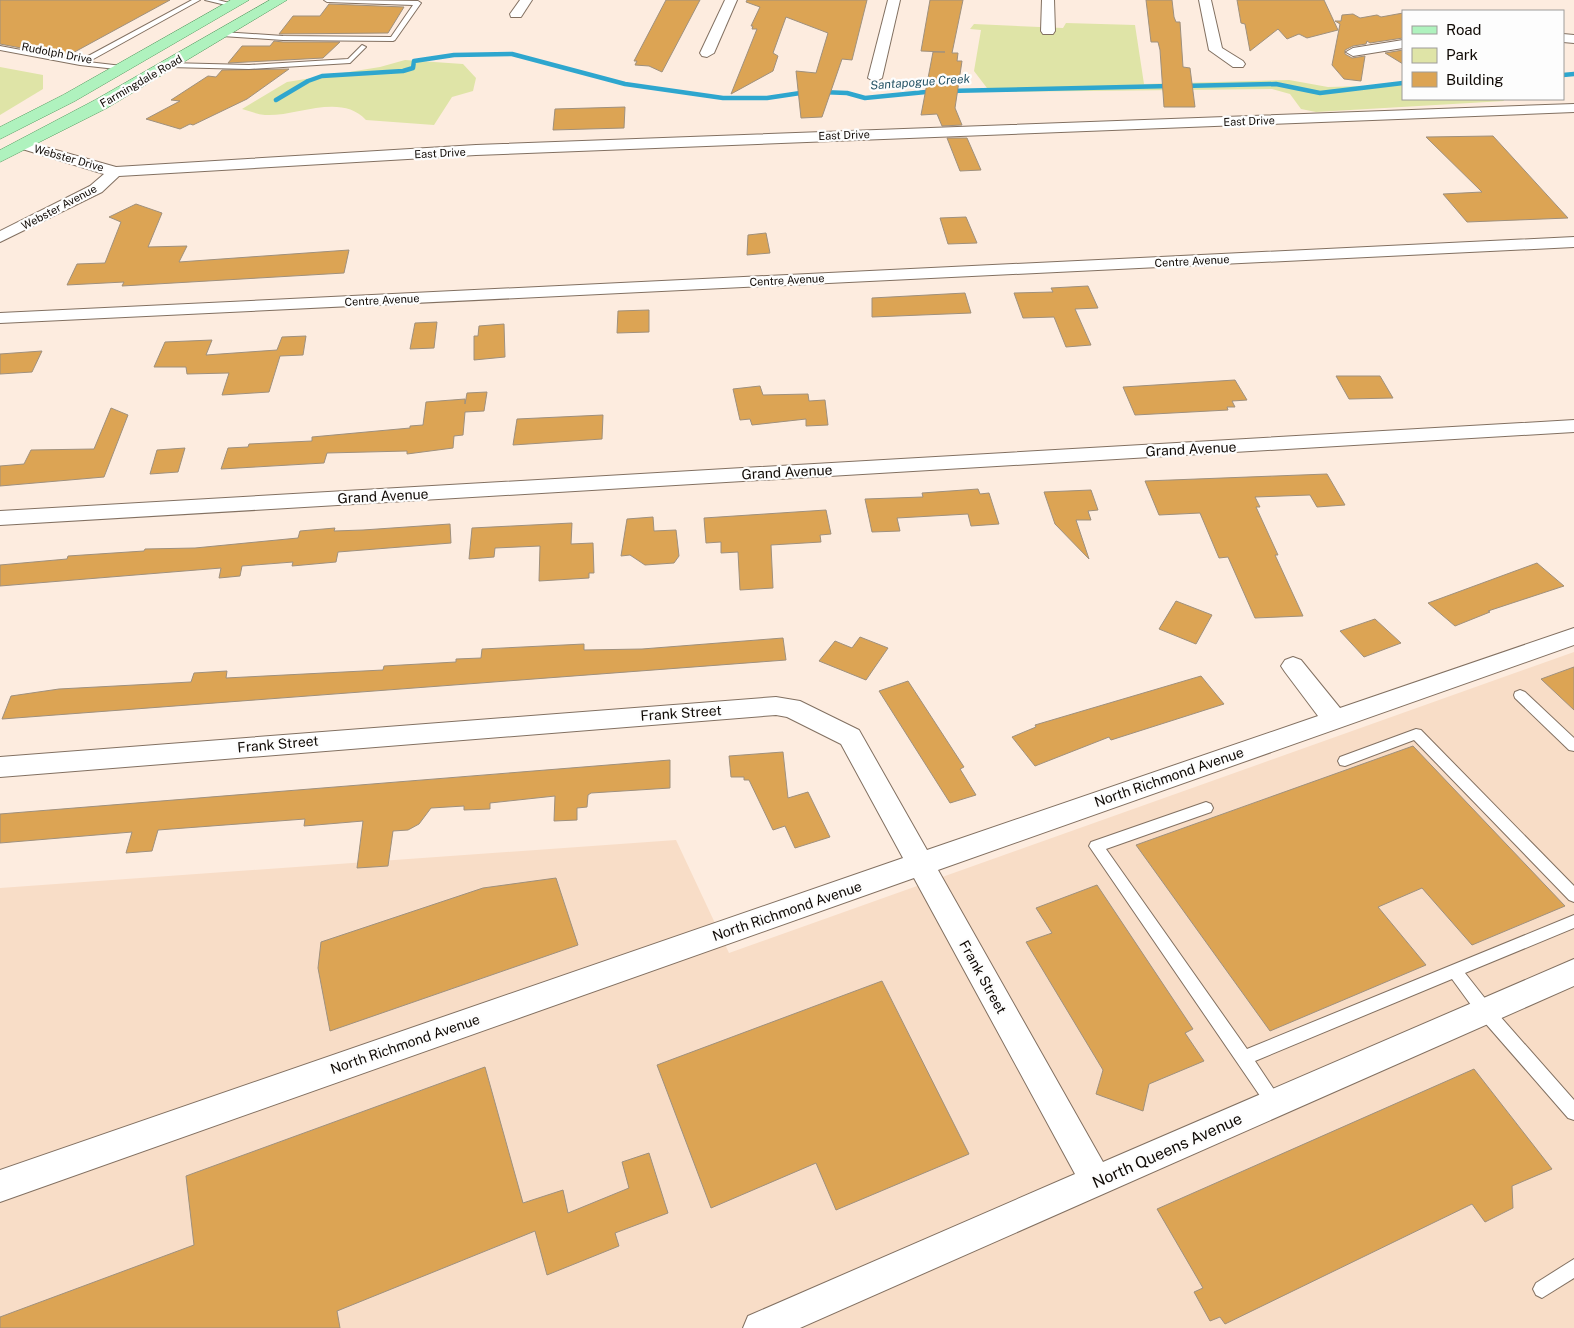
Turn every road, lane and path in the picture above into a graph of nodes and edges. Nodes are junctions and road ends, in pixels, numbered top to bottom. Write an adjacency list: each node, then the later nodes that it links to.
1 (197, 0): 20 (lane)
2 (208, 0): 10 (lane)
3 (280, 0): 13 (main road, Farmingdale Road)
4 (327, 0): 13 (lane)
5 (526, 0): 11 (street)
6 (731, 0): 18 (street)
7 (894, 0): 24 (street)
8 (1048, 0): 12 (street)
9 (1206, 0): 21 (street)
10 (238, 2): 23 (main road, Farmingdale Road)
11 (516, 14)
12 (1048, 31)
13 (222, 34): 22 (main road, Farmingdale Road)
14 (1402, 44): 17 (street)
15 (362, 47): 22 (lane)
16 (0, 48): 20 (lane)
17 (1353, 52)
18 (707, 53)
19 (0, 54): 23 (lane, Rudolph Drive)
20 (80, 63): 23 (lane)
21 (1238, 64)
22 (169, 65): 28 (main road, Farmingdale Road)
23 (116, 72): 25 (main road, Farmingdale Road)
24 (875, 78)
25 (69, 98): 27 (main road, Farmingdale Road); 28 (main road)
26 (1574, 108): 30 (street, East Drive)
27 (0, 134)
28 (24, 145): 29 (main road, Farmingdale Road); 30 (street, Webster Drive)
29 (0, 157)
30 (115, 172): 31 (street, Webster Avenue)
31 (0, 238)
32 (1574, 242): 33 (street, Centre Avenue)
33 (0, 318)
34 (1574, 426): 35 (street, Grand Avenue)
35 (0, 518)
36 (1574, 636): 39 (street, North Richmond Avenue)
37 (1292, 666): 39 (street)
38 (1520, 694): 40 (lane)
39 (1335, 720): 44 (street, North Richmond Avenue)
40 (1574, 746)
41 (1345, 761): 45 (lane)
42 (0, 767): 44 (street, Frank Street)
43 (1206, 808): 50 (lane)
44 (920, 864): 53 (street, Frank Street); 54 (street, North Richmond Avenue)
45 (1574, 896)
46 (1574, 921): 47 (lane)
47 (1455, 971): 49 (lane); 50 (lane)
48 (1574, 972): 49 (street, North Queens Avenue)
49 (1485, 1011): 51 (street, North Queens Avenue); 52 (lane)
50 (1243, 1058): 51 (lane)
51 (1275, 1103): 53 (street, North Queens Avenue)
52 (1574, 1112)
53 (1096, 1181): 57 (street, North Queens Avenue)
54 (0, 1186)
55 (1574, 1268): 56 (lane)
56 (1542, 1289)
57 (760, 1328)

